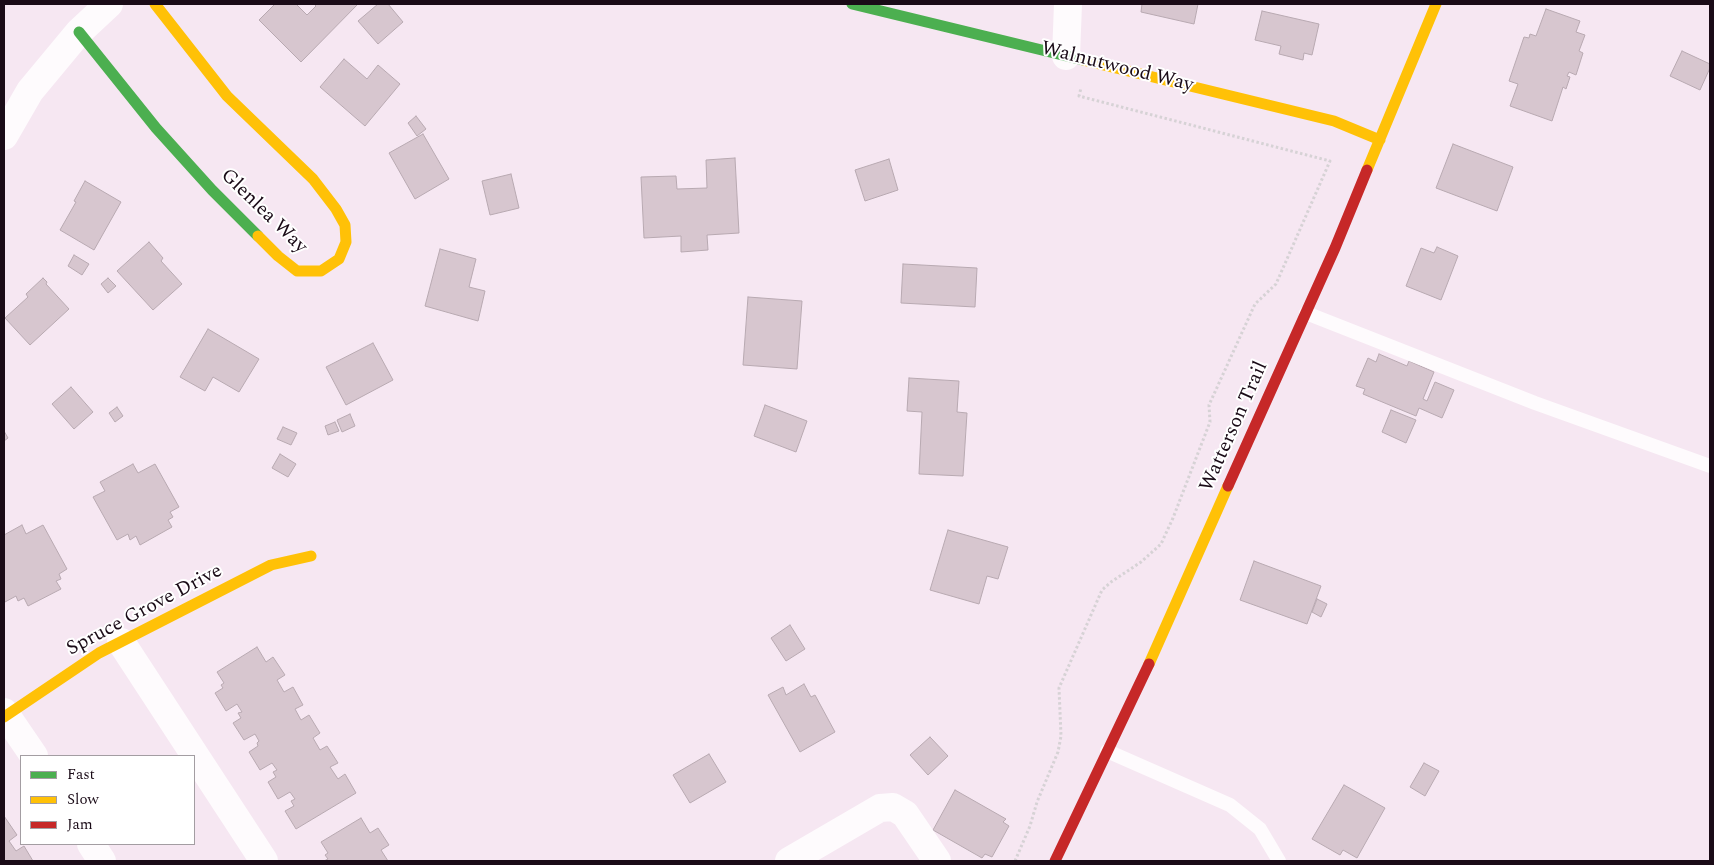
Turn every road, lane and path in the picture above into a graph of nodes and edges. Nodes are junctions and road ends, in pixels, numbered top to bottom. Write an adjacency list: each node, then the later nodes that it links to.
1 (109, 4): 6 (street)
2 (155, 4): 6 (street, Glenlea Way)
3 (852, 4): 7 (street, Walnutwood Way)
4 (1068, 4): 7 (street)
5 (1436, 4): 9 (street, Watterson Trail)
6 (79, 32): 8 (street)
7 (1078, 58): 9 (street, Walnutwood Way); 24 (path)
8 (4, 136)
9 (1380, 140): 10 (street, Watterson Trail)
10 (1306, 313): 11 (lane); 15 (street, Watterson Trail)
11 (1710, 466)
12 (311, 556): 13 (street, Spruce Grove Drive)
13 (121, 642): 14 (street, Spruce Grove Drive); 18 (street)
14 (5, 714): 16 (street)
15 (1108, 751): 25 (street, Watterson Trail); 26 (lane)
16 (33, 755)
17 (195, 755): 21 (street)
18 (195, 755)
19 (92, 845): 20 (street)
20 (102, 861)
21 (264, 861)
22 (789, 861): 23 (street)
23 (937, 861)
24 (1015, 861)
25 (1055, 861)
26 (1279, 861)

